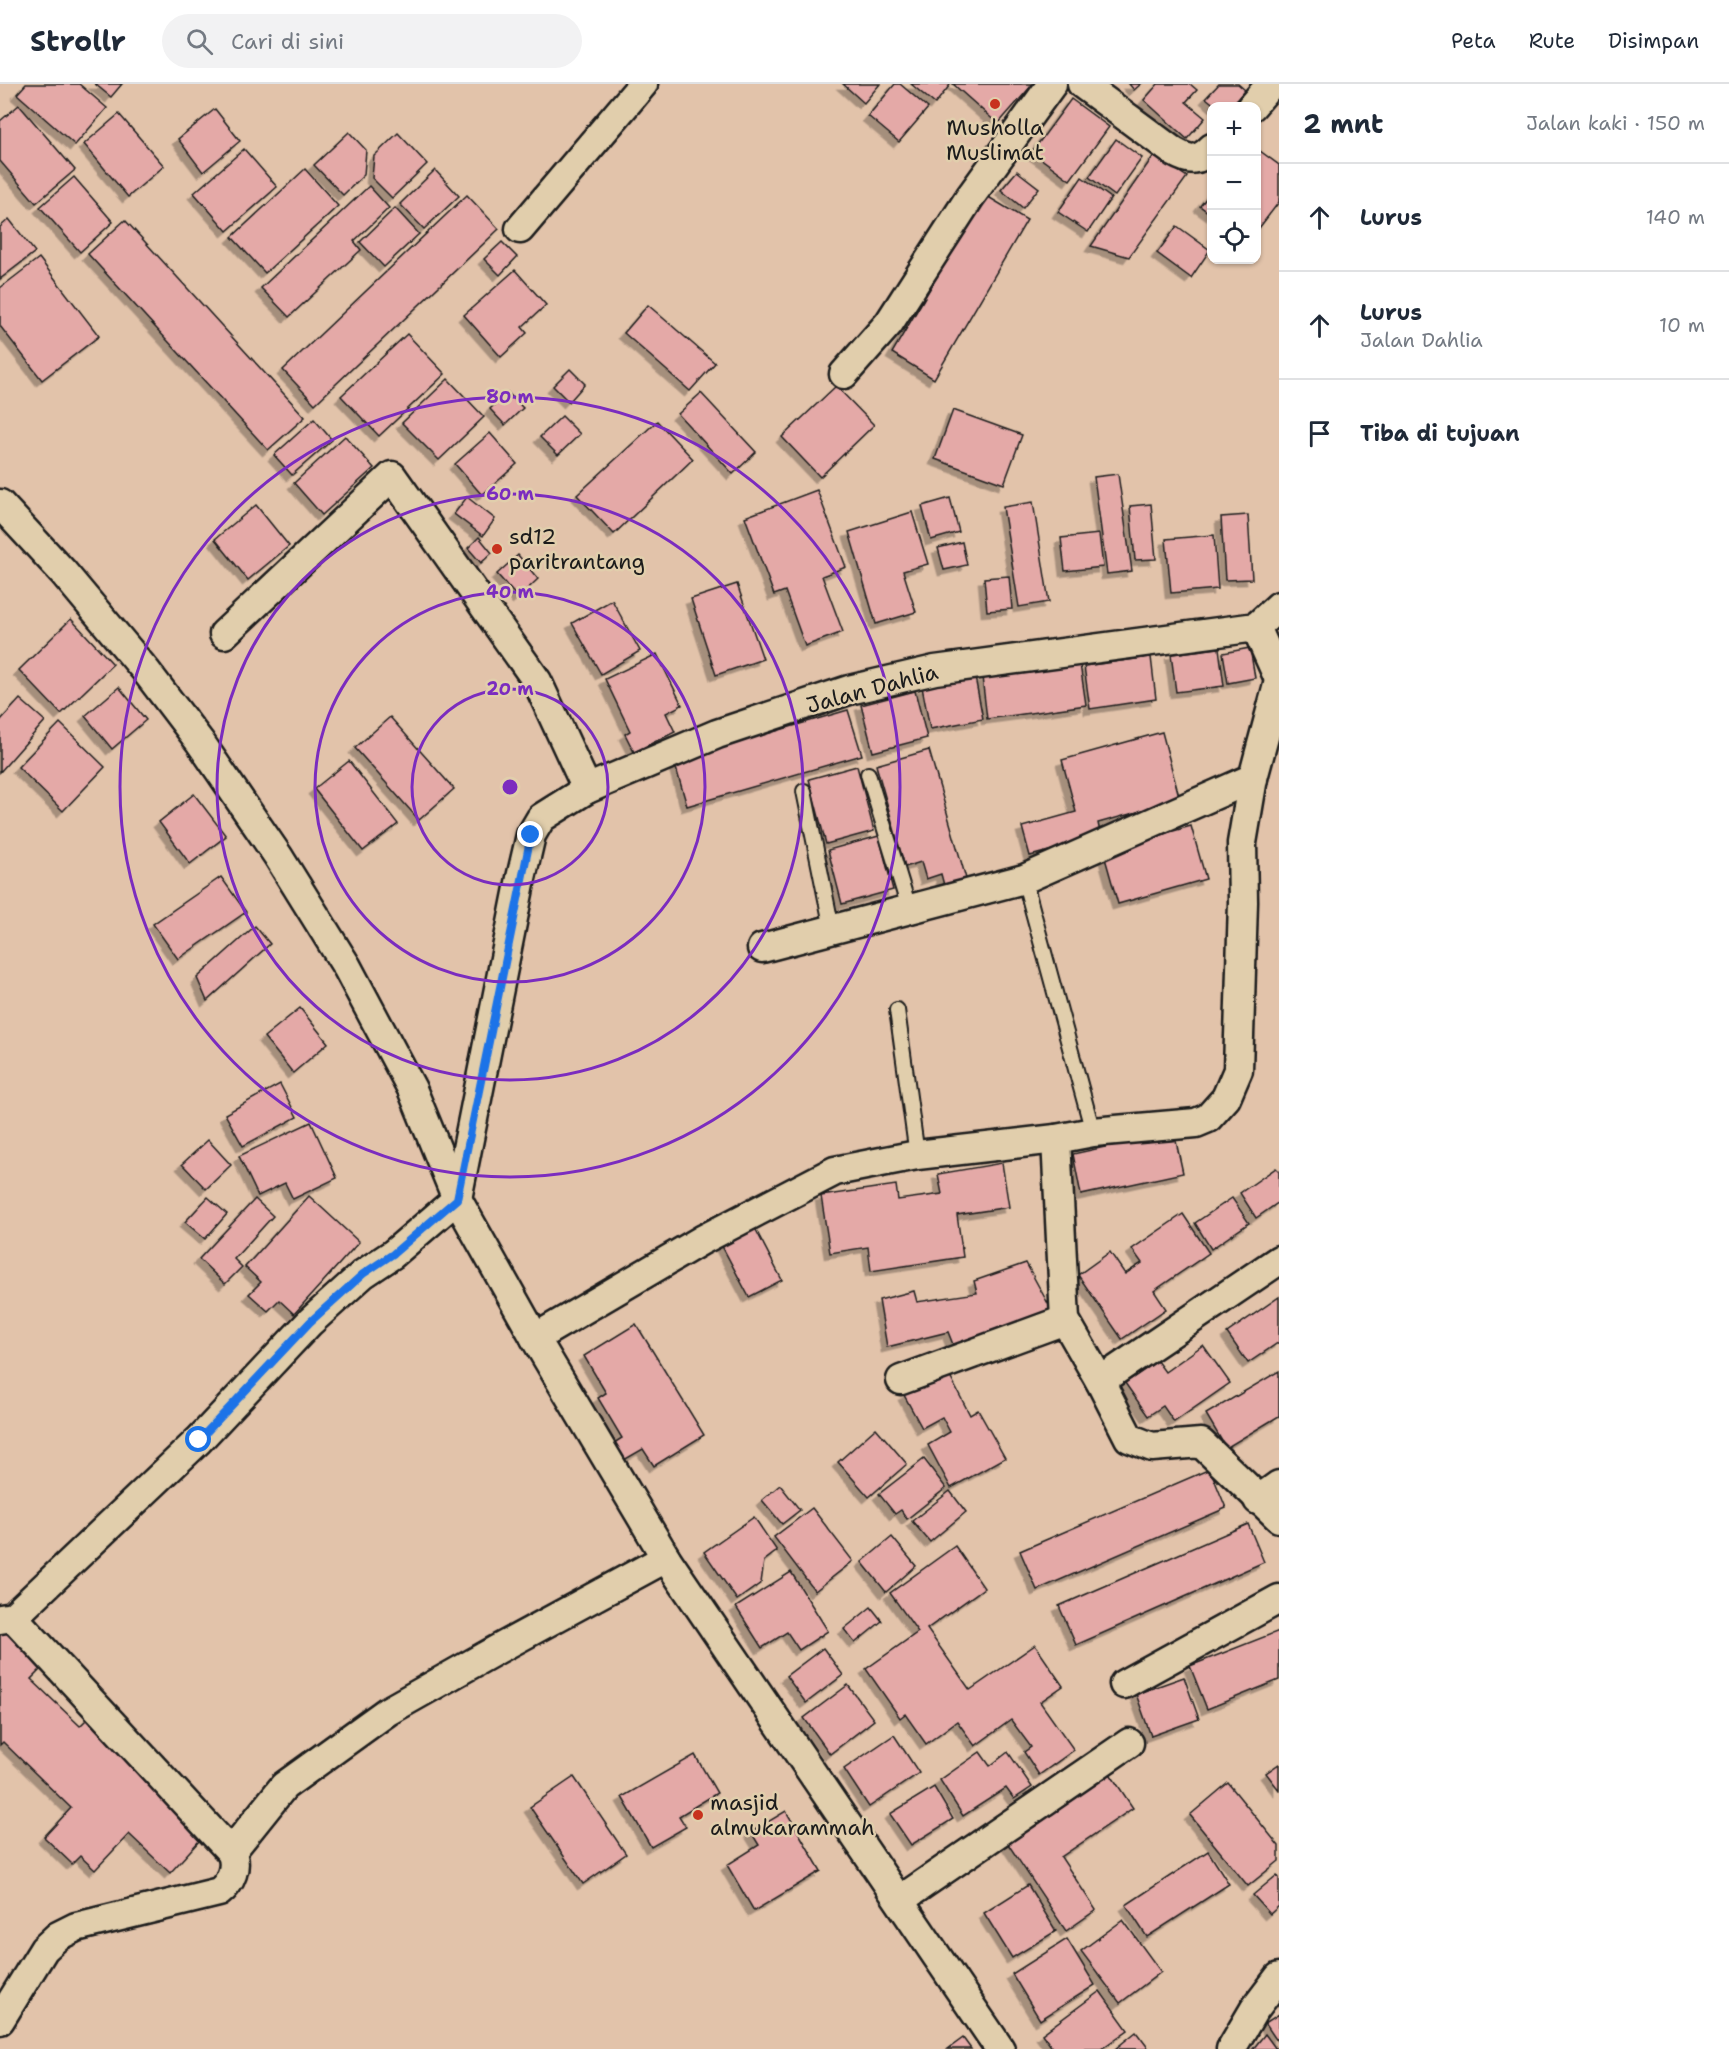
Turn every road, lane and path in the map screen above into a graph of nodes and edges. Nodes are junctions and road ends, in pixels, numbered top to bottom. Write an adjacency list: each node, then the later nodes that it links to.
1 (643, 84): 7 (street)
2 (1052, 84): 8 (street)
3 (1082, 84): 6 (street)
4 (1271, 84): 5 (street)
5 (1255, 102)
6 (1207, 153)
7 (520, 229)
8 (844, 374)
9 (0, 504): 26 (street)
10 (1279, 606): 11 (street)
11 (1256, 627): 13 (street); 16 (street, Jalan Dahlia)
12 (224, 634): 16 (street)
13 (1279, 680): 15 (street)
14 (868, 774): 19 (lane)
15 (1253, 778): 18 (street); 23 (street)
16 (587, 789): 26 (street, Jalan Dahlia)
17 (804, 791): 20 (lane)
18 (1024, 879): 19 (street); 23 (lane)
19 (909, 908): 20 (street)
20 (832, 928): 21 (street)
21 (762, 948)
22 (897, 1010): 25 (lane)
23 (1093, 1131): 24 (street)
24 (1056, 1139): 25 (street); 28 (street)
25 (917, 1155): 29 (street)
26 (457, 1199): 29 (street); 36 (street)
27 (1279, 1260): 31 (street)
28 (1065, 1320): 30 (street); 31 (street)
29 (535, 1338): 34 (street)
30 (901, 1380)
31 (1100, 1381): 32 (street)
32 (1268, 1492): 33 (street)
33 (1279, 1518)
34 (666, 1558): 39 (street); 40 (street)
35 (1279, 1599): 37 (street)
36 (7, 1618): 39 (street)
37 (1124, 1684)
38 (1129, 1743): 40 (street)
39 (231, 1852): 42 (street)
40 (900, 1900): 43 (street)
41 (1279, 1977): 44 (street)
42 (0, 2020)
43 (1000, 2049)
44 (1231, 2049)

